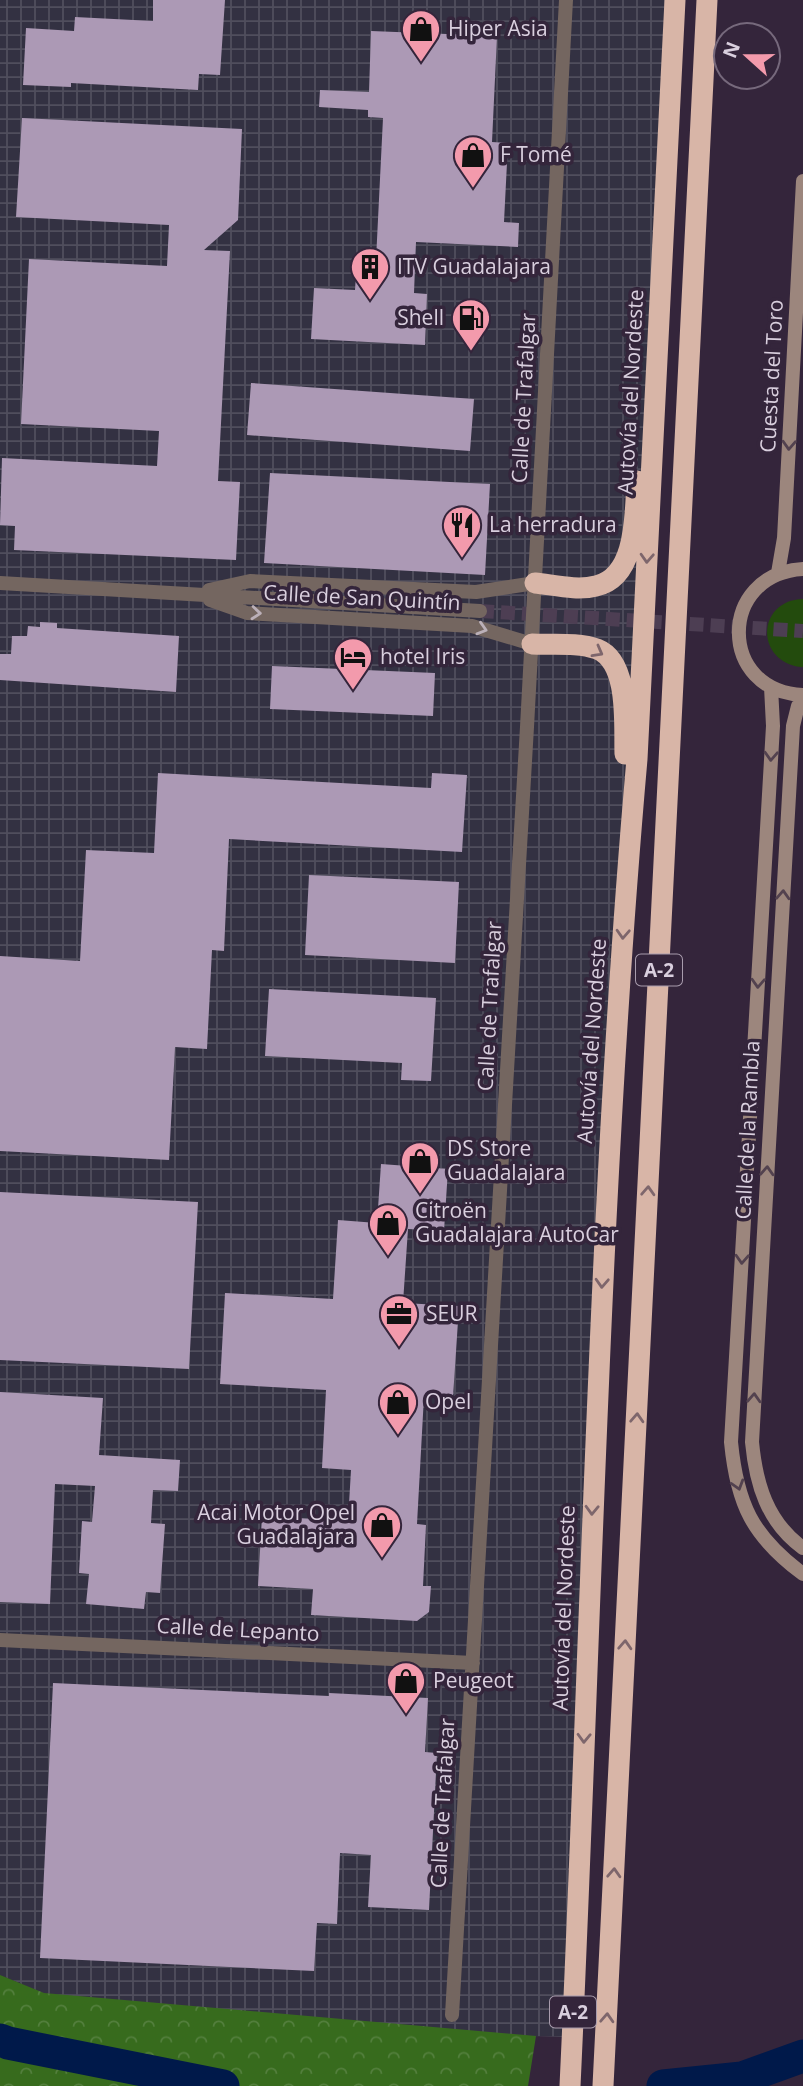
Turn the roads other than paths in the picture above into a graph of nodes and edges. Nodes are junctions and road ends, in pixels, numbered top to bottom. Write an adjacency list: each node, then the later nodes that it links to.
1 (566, 0): 9 (street, Calle de Trafalgar)
2 (660, 0): 9 (highway)
3 (675, 0): 16 (highway, Autovía del Nordeste / A-2, one-way to 16)
4 (707, 0): 25 (highway, A-2, one-way to 4)
5 (803, 181): 7 (street, Cuesta del Toro, one-way to 7)
6 (803, 569): 7 (street)
7 (778, 573): 13 (street)
8 (0, 583): 10 (street, Calle de San Quintín)
9 (535, 583): 10 (street, Calle de San Quintín); 12 (street, Calle de Trafalgar)
10 (190, 594): 11 (street, Calle de San Quintín); 12 (street, Calle de San Quintín, one-way to 12)
11 (480, 611)
12 (532, 644): 16 (highway, one-way to 16); 20 (street, Calle de Trafalgar)
13 (771, 687): 14 (street); 18 (street, one-way to 18)
14 (803, 695)
15 (803, 701): 17 (street, Calle de la Rambla, one-way to 15)
16 (627, 866): 21 (highway, Autovía del Nordeste / A-2, one-way to 21)
17 (803, 1548)
18 (803, 1574)
19 (0, 1640): 20 (street, Calle de Lepanto)
20 (473, 1663): 22 (street, Calle de Trafalgar)
21 (577, 1938): 23 (highway); 24 (highway, Autovía del Nordeste / A-2)
22 (452, 2015)
23 (560, 2086)
24 (570, 2086)
25 (603, 2086)

